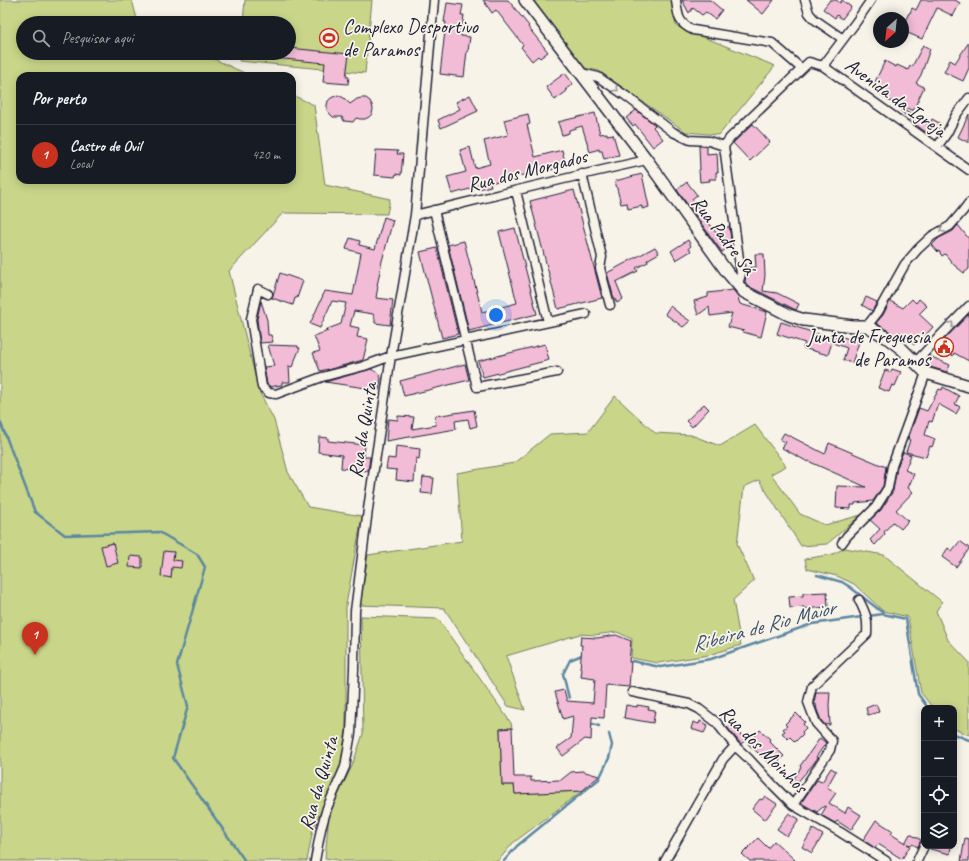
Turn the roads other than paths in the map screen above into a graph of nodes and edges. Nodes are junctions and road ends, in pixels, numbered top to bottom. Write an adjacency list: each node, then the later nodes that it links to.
1 (434, 0): 19 (street, Rua da Quinta)
2 (525, 0): 9 (street, Rua Padre Sá)
3 (676, 0): 8 (street)
4 (805, 0): 6 (street)
5 (871, 0): 6 (street)
6 (843, 39): 7 (street)
7 (823, 66): 8 (street); 12 (street, Avenida da Igreja)
8 (802, 69): 11 (street)
9 (581, 73): 11 (street, one-way to 11); 13 (street, Rua Padre Sá)
10 (969, 98): 12 (street)
11 (724, 146): 20 (street)
12 (937, 147): 14 (street, Avenida da Igreja)
13 (647, 160): 15 (street, Rua dos Morgados); 20 (street, Rua Padre Sá)
14 (969, 170)
15 (582, 174): 16 (street, Rua dos Morgados); 22 (street)
16 (516, 191): 18 (street, Rua dos Morgados); 25 (street)
17 (969, 203): 26 (street, one-way to 26)
18 (434, 210): 19 (street, Rua dos Morgados); 27 (street)
19 (415, 215): 28 (street, Rua da Quinta)
20 (738, 284): 26 (street, Rua Padre Sá)
21 (268, 294): 28 (street)
22 (610, 305)
23 (969, 306): 29 (street, one-way to 23)
24 (586, 314): 25 (street)
25 (548, 322): 27 (street)
26 (867, 326): 29 (street)
27 (465, 340): 28 (street); 30 (street)
28 (391, 356): 39 (street, Rua da Quinta)
29 (915, 363): 31 (street)
30 (557, 372)
31 (926, 373): 32 (street); 33 (street)
32 (969, 386)
33 (842, 543)
34 (859, 600): 37 (street)
35 (632, 692): 36 (street, Rua dos Moinhos)
36 (735, 746): 37 (street, Rua dos Moinhos); 40 (street)
37 (793, 805): 41 (street, Rua dos Moinhos)
38 (923, 849): 42 (street)
39 (316, 861)
40 (665, 861)
41 (886, 861)
42 (917, 861)

